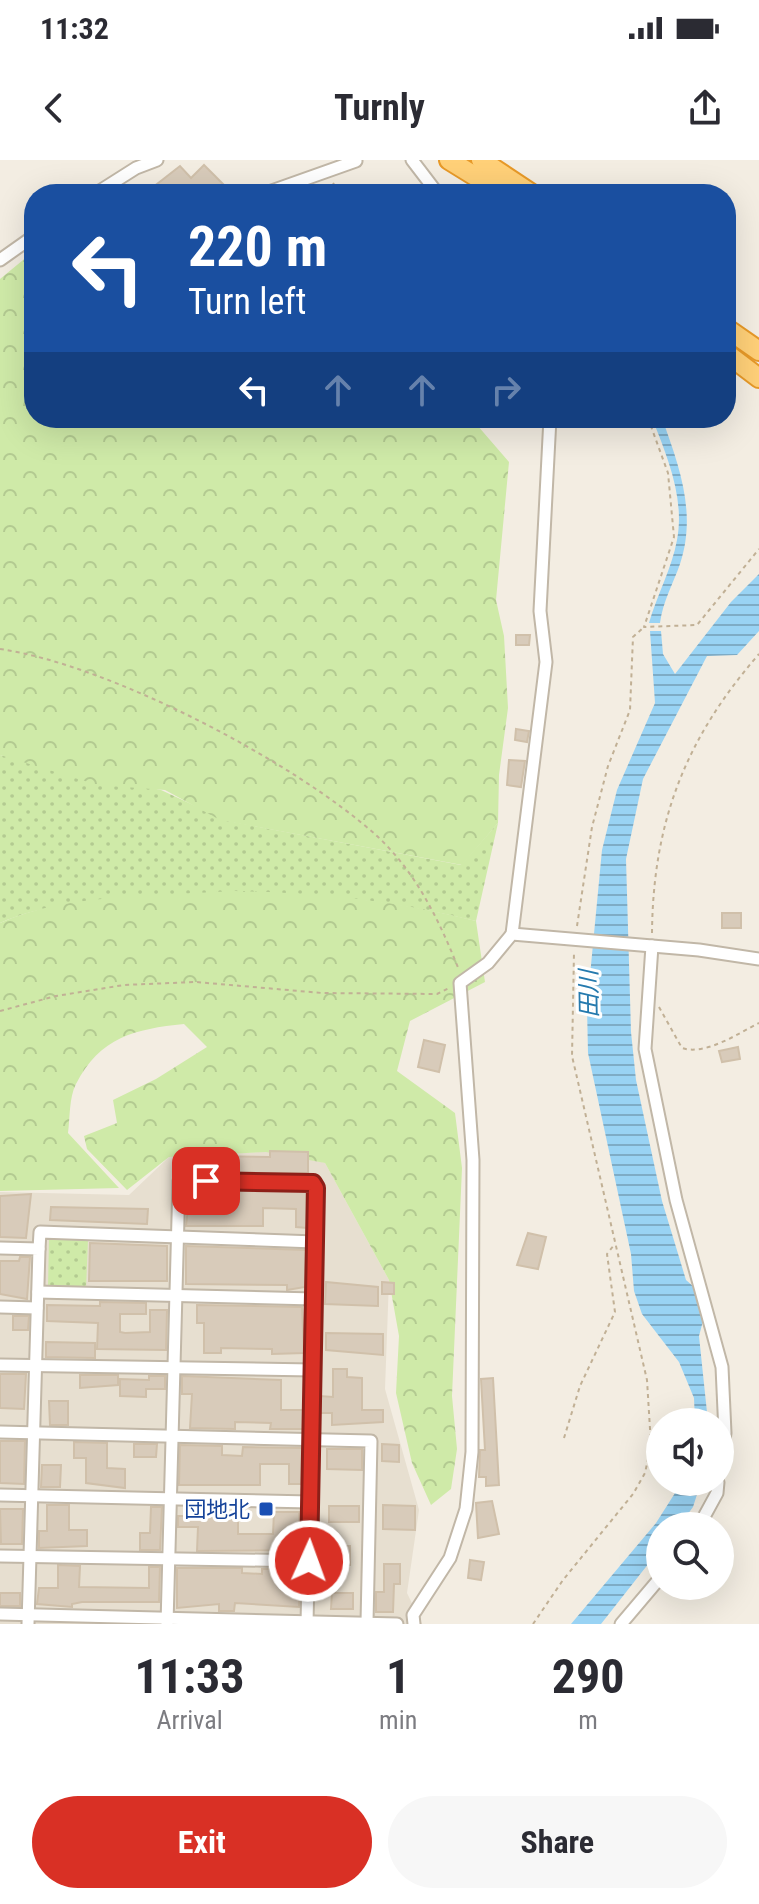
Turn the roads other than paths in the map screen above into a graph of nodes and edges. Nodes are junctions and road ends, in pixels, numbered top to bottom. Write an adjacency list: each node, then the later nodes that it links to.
1 (157, 160): 6 (street)
2 (356, 160): 7 (street)
3 (412, 160): 8 (street)
4 (449, 160): 9 (highway)
5 (481, 160): 10 (highway)
6 (111, 184)
7 (290, 184)
8 (430, 184)
9 (488, 184)
10 (517, 184)
11 (24, 243): 12 (street)
12 (0, 260)
13 (736, 335): 14 (highway)
14 (755, 348)
15 (736, 356): 17 (highway)
16 (736, 358): 18 (highway)
17 (759, 370)
18 (759, 378)
19 (549, 428): 20 (street)
20 (512, 934): 21 (street); 56 (street)
21 (650, 946): 22 (street); 36 (street)
22 (759, 959)
23 (177, 1237): 24 (street); 24 (street); 26 (street); 28 (street)
24 (315, 1242): 29 (street)
25 (0, 1248): 26 (street)
26 (39, 1249): 27 (street)
27 (38, 1292): 28 (street); 31 (street)
28 (175, 1295): 29 (street); 34 (street)
29 (314, 1299): 35 (street)
30 (0, 1307): 31 (street)
31 (37, 1308): 33 (street)
32 (0, 1365): 33 (street)
33 (35, 1366): 34 (street); 38 (street)
34 (173, 1367): 35 (street); 39 (street)
35 (313, 1370): 40 (street)
36 (724, 1408)
37 (0, 1432): 38 (street)
38 (34, 1433): 39 (street); 42 (street)
39 (172, 1438): 40 (street); 43 (street)
40 (312, 1439): 44 (street); 54 (street)
41 (0, 1495): 42 (street)
42 (33, 1495): 43 (street); 46 (street)
43 (171, 1499): 44 (street); 47 (street)
44 (310, 1502): 48 (street)
45 (0, 1556): 46 (street)
46 (31, 1557): 47 (street); 51 (street)
47 (169, 1560): 48 (street); 52 (street)
48 (309, 1561): 53 (street)
49 (646, 1595): 57 (street)
50 (0, 1614): 51 (street)
51 (28, 1620): 52 (street)
52 (167, 1621): 53 (street)
53 (307, 1622): 54 (street)
54 (367, 1622): 55 (street)
55 (397, 1624)
56 (414, 1624)
57 (621, 1624)

